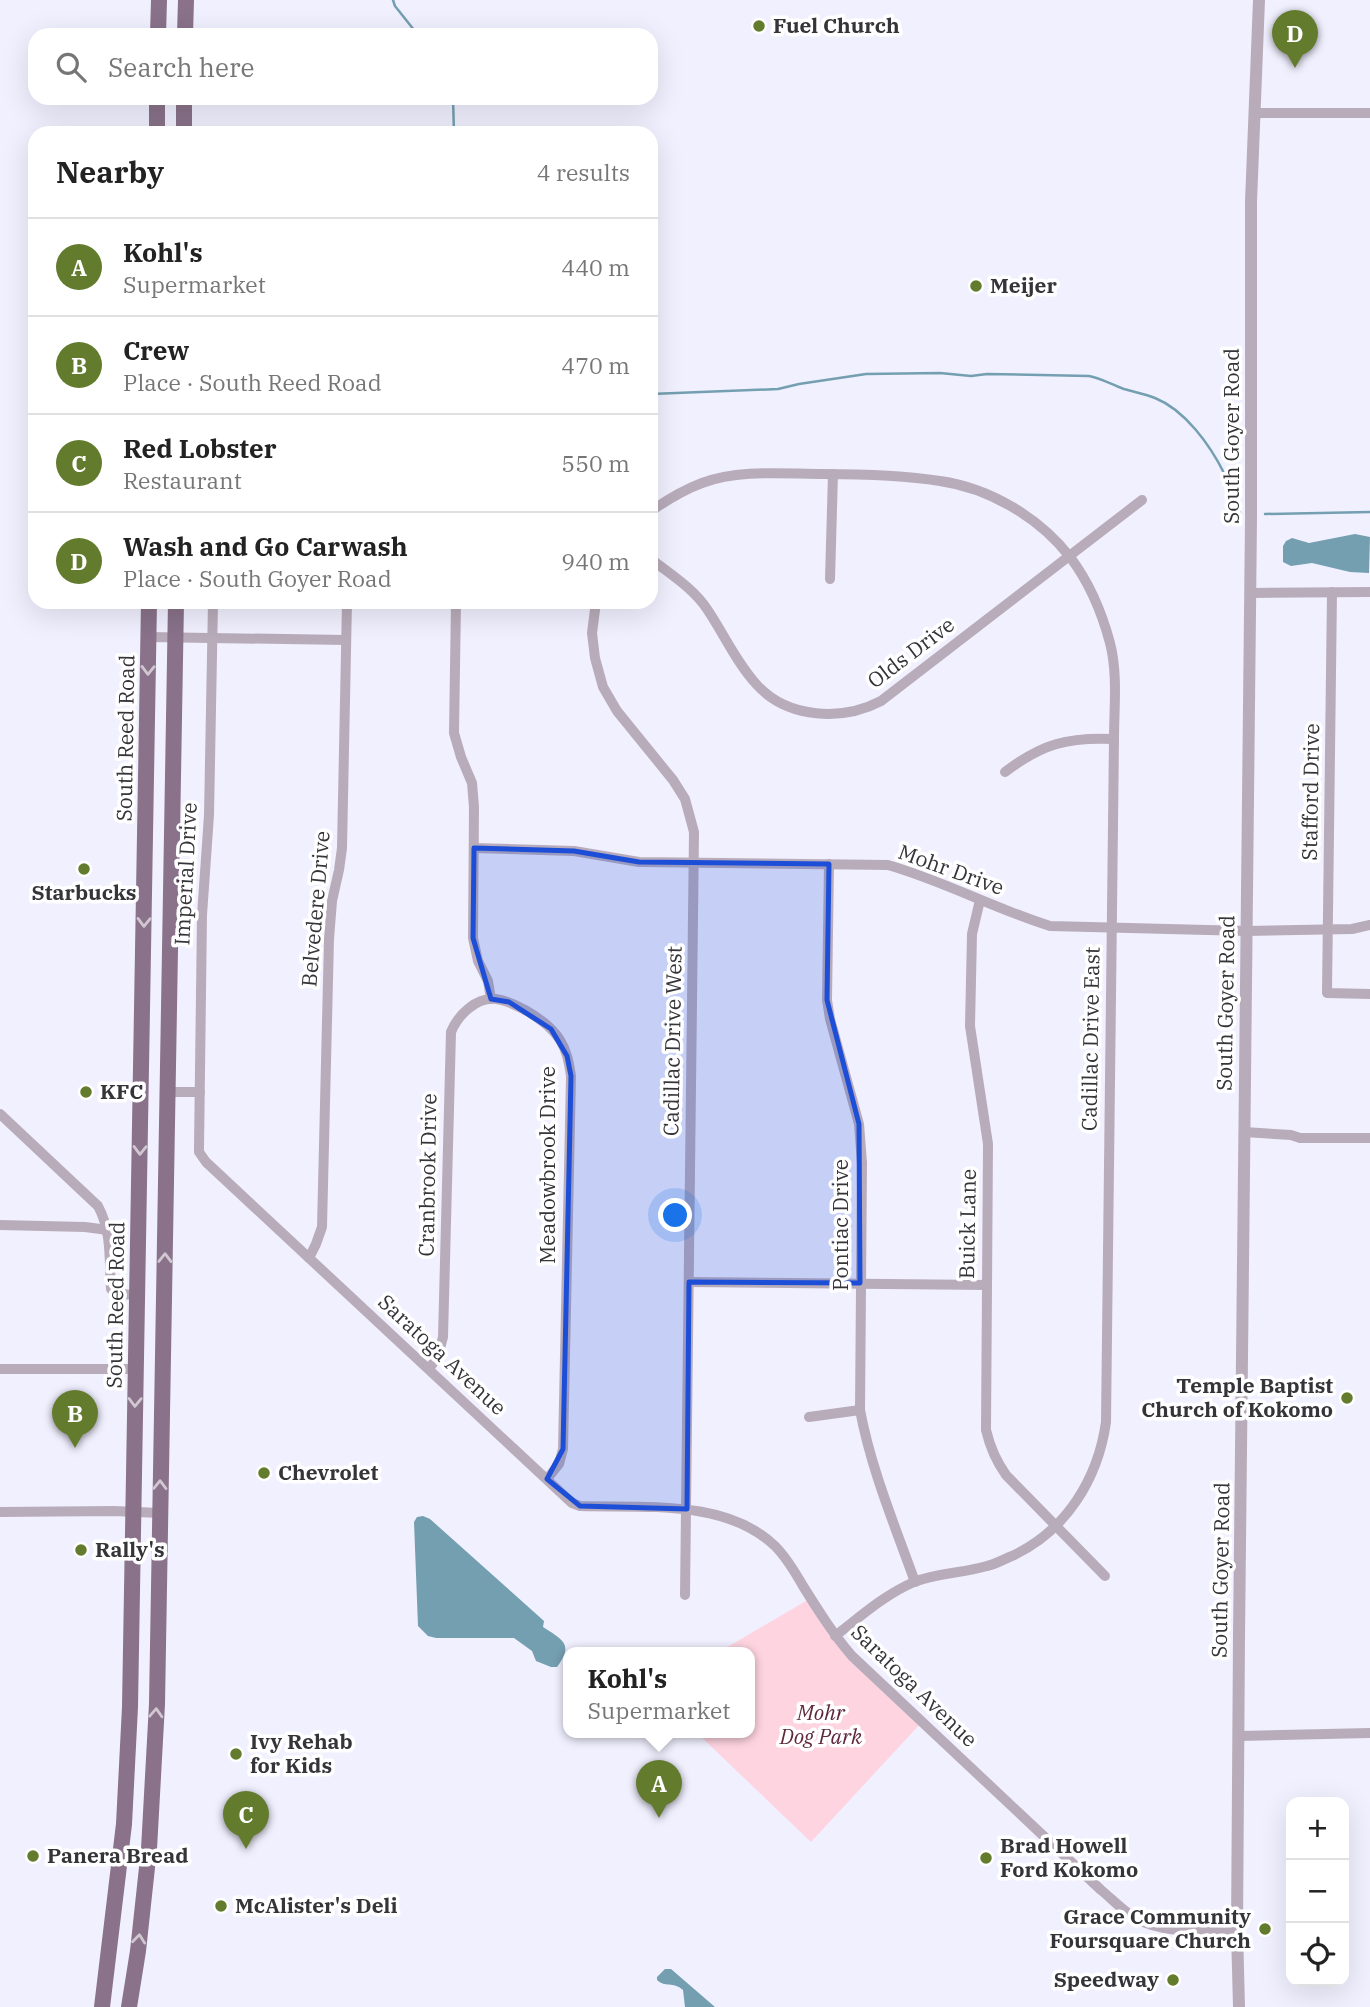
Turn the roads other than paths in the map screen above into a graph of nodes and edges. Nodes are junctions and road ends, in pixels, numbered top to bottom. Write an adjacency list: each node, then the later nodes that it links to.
1 (159, 0): 4 (main road)
2 (186, 0): 5 (main road)
3 (1259, 0): 8 (street, South Goyer Road)
4 (158, 28)
5 (185, 28)
6 (157, 105): 10 (main road)
7 (184, 105): 11 (main road)
8 (1255, 113): 9 (street); 20 (street, South Goyer Road)
9 (1370, 113)
10 (157, 126)
11 (184, 126)
12 (833, 474): 14 (street); 15 (street, Cadillac Drive East); 17 (street)
13 (1142, 500): 15 (street, Olds Drive)
14 (658, 507)
15 (1069, 556): 16 (street, Olds Drive); 31 (street, Cadillac Drive East)
16 (658, 565)
17 (830, 579)
18 (1332, 592): 19 (street); 20 (street); 39 (street, Stafford Drive)
19 (1370, 592)
20 (1250, 593): 40 (street, South Goyer Road)
21 (149, 609): 27 (main road, South Reed Road)
22 (176, 609): 28 (main road)
23 (213, 609): 29 (street, Imperial Drive)
24 (346, 609): 30 (street, Belvedere Drive)
25 (456, 609): 33 (street)
26 (595, 609): 34 (street, Cadillac Drive West)
27 (149, 638): 28 (street); 55 (main road, South Reed Road, one-way to 55)
28 (176, 639): 29 (street); 43 (main road)
29 (212, 639): 30 (street); 44 (street, Imperial Drive)
30 (345, 640): 51 (street, Belvedere Drive)
31 (1114, 739): 32 (street); 38 (street, Cadillac Drive East)
32 (1005, 772)
33 (474, 848): 34 (street, Mohr Drive); 42 (street)
34 (695, 862): 35 (street, Mohr Drive); 52 (street, Cadillac Drive West)
35 (829, 864): 36 (street, Mohr Drive); 53 (street, Pontiac Drive)
36 (981, 900): 38 (street, Mohr Drive); 54 (street, Buick Lane)
37 (1370, 925): 39 (street, Mohr Drive)
38 (1111, 929): 40 (street, Mohr Drive); 66 (street, Cadillac Drive East)
39 (1329, 929): 40 (street, Mohr Drive); 41 (street, Stafford Drive)
40 (1247, 931): 46 (street, South Goyer Road)
41 (1370, 994)
42 (491, 999): 58 (street, Cranbrook Drive); 61 (street, Meadowbrook Drive)
43 (167, 1092): 44 (street); 65 (main road, one-way to 43)
44 (200, 1092): 48 (street, Imperial Drive)
45 (0, 1114): 50 (street)
46 (1244, 1132): 47 (street); 72 (street, South Goyer Road)
47 (1370, 1138)
48 (199, 1148): 51 (street, Saratoga Avenue)
49 (0, 1225): 50 (street)
50 (108, 1230): 55 (street)
51 (309, 1258): 58 (street, Saratoga Avenue)
52 (689, 1282): 53 (street); 62 (street, Cadillac Drive West)
53 (860, 1283): 54 (street); 59 (street, Pontiac Drive)
54 (986, 1285): 66 (street, Buick Lane)
55 (137, 1295): 57 (main road, South Reed Road)
56 (0, 1369): 57 (street)
57 (136, 1369): 63 (main road, South Reed Road, one-way to 63)
58 (429, 1369): 61 (street, Saratoga Avenue)
59 (860, 1410): 60 (street); 68 (street, Pontiac Drive)
60 (809, 1416)
61 (547, 1479): 62 (street, Saratoga Avenue)
62 (687, 1510): 69 (street, Cadillac Drive West); 70 (street, Saratoga Avenue)
63 (133, 1511): 64 (street); 65 (street); 74 (main road, South Reed Road)
64 (0, 1512)
65 (160, 1513): 75 (main road, one-way to 65)
66 (1056, 1526): 67 (street, Buick Lane); 68 (street, Cadillac Drive East)
67 (1105, 1576)
68 (915, 1582): 70 (street, Cadillac Drive East)
69 (685, 1595)
70 (835, 1636): 73 (street, Saratoga Avenue)
71 (1370, 1733): 72 (street)
72 (1239, 1736): 73 (street, South Goyer Road)
73 (1237, 1931): 76 (street, South Goyer Road)
74 (102, 2007)
75 (129, 2007)
76 (1238, 2007)

